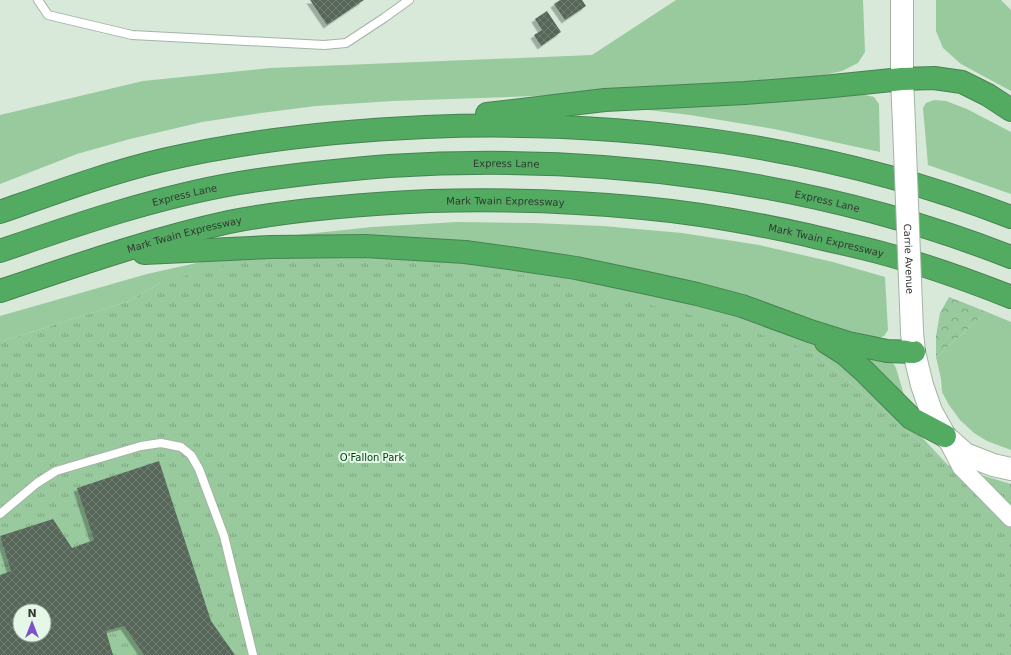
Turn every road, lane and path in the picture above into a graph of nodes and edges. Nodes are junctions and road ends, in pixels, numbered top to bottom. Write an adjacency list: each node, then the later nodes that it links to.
1 (38, 0): 2 (lane)
2 (409, 0)
3 (902, 0): 4 (main road, Carrie Avenue)
4 (902, 79): 5 (highway); 6 (highway); 15 (main road, Carrie Avenue, bridge)
5 (1011, 110)
6 (401, 128): 7 (highway); 8 (highway)
7 (0, 212)
8 (1011, 217)
9 (0, 251): 11 (highway, Express Lane)
10 (109, 254): 12 (highway, Mark Twain Expressway); 13 (highway, Mark Twain Expressway); 14 (highway)
11 (1011, 257)
12 (0, 292)
13 (1011, 297)
14 (810, 331): 15 (highway); 16 (highway)
15 (913, 342): 16 (main road, Carrie Avenue)
16 (945, 436): 17 (main road, Carrie Avenue); 19 (street)
17 (1011, 469)
18 (0, 514): 20 (lane)
19 (1011, 518)
20 (253, 655)

